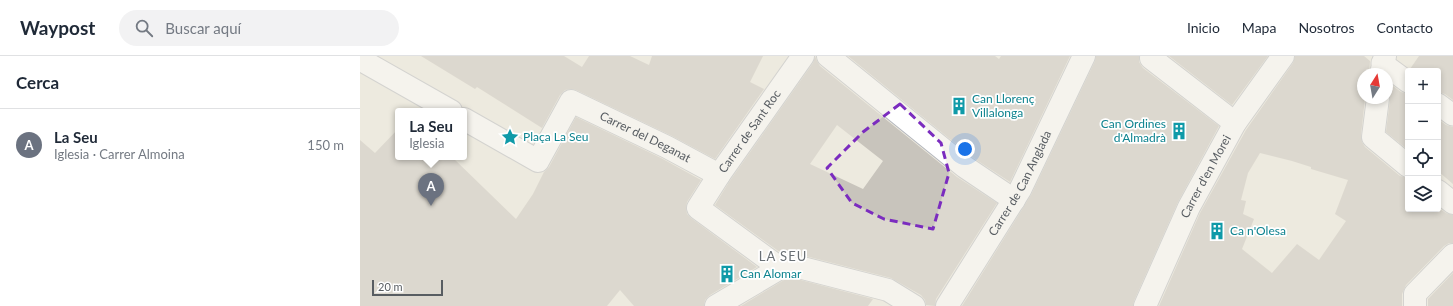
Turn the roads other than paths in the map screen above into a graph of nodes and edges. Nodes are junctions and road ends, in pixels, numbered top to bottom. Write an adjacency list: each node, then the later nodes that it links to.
1 (803, 56): 16 (street, Carrer de Sant Roc)
2 (828, 56): 18 (street)
3 (1084, 56): 18 (street, Carrer de Can Anglada)
4 (1283, 56): 14 (street, Carrer d'en Morei)
5 (1151, 58): 14 (street)
6 (362, 60): 11 (street)
7 (1383, 64): 8 (street)
8 (1405, 80)
9 (1377, 104): 15 (street)
10 (1441, 106): 12 (street)
11 (445, 108)
12 (1453, 115)
13 (467, 121): 16 (street, Carrer del Deganat)
14 (1235, 123): 27 (street, Carrer d'en Morei)
15 (1405, 164)
16 (719, 175): 21 (street, Carrer de Sant Roc)
17 (1441, 193): 19 (street)
18 (1014, 200): 26 (street, Carrer de Can Anglada)
19 (1453, 203)
20 (1453, 255): 23 (street)
21 (780, 268): 22 (street); 24 (street)
22 (883, 298): 25 (street)
23 (1412, 302)
24 (716, 306)
25 (914, 306)
26 (946, 306)
27 (1145, 306)

